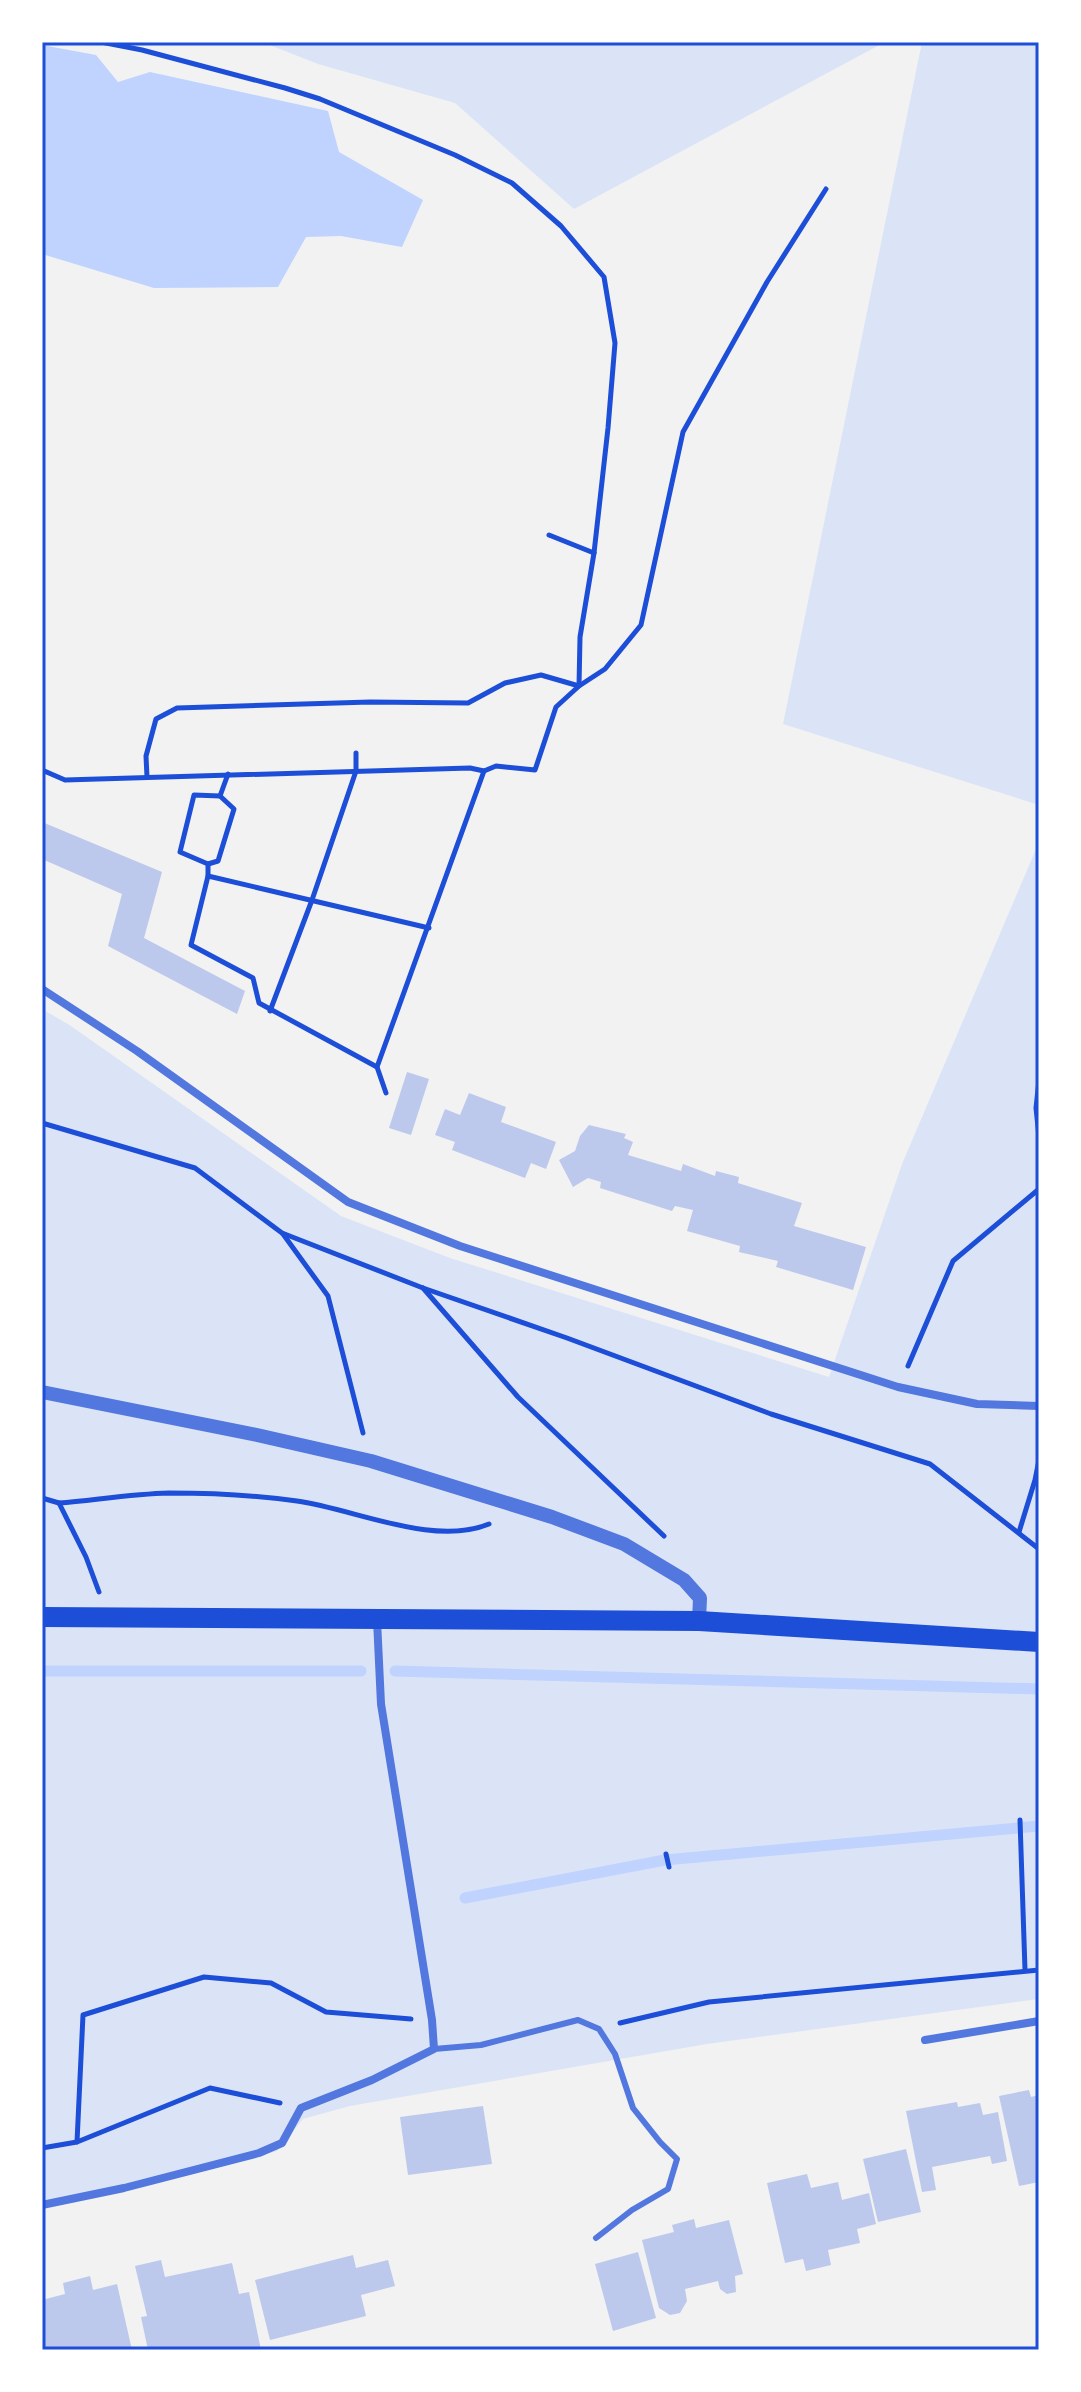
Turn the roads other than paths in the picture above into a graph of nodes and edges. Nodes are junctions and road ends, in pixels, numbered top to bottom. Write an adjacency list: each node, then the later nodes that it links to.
1 (42, 989): 3 (street)
2 (42, 1392): 6 (street)
3 (1039, 1406)
4 (42, 1617): 5 (main road)
5 (377, 1619): 6 (main road); 10 (street)
6 (699, 1621): 7 (main road)
7 (1031, 1641)
8 (1039, 2021): 9 (street)
9 (925, 2040)
10 (434, 2049): 11 (street); 12 (lane)
11 (42, 2205)
12 (596, 2238)

